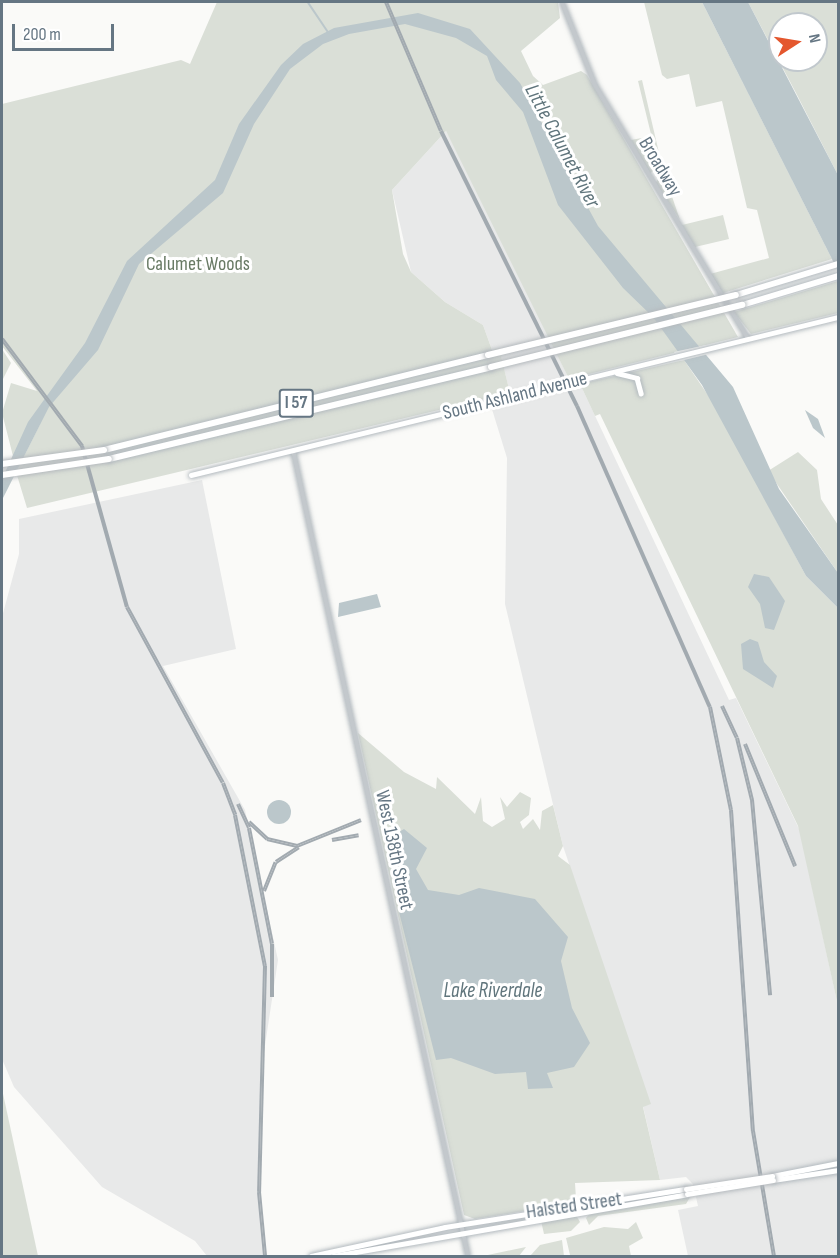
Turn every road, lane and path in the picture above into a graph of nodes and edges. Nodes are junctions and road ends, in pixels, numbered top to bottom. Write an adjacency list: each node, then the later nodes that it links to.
1 (562, 2): 5 (street, Broadway)
2 (838, 264): 9 (highway, I 57, bridge)
3 (838, 276): 10 (highway, I 57, bridge)
4 (838, 317): 5 (main road, South Ashland Avenue)
5 (748, 340): 6 (main road, South Ashland Avenue)
6 (609, 373): 7 (main road); 8 (main road, South Ashland Avenue)
7 (641, 393)
8 (292, 449): 11 (main road, South Ashland Avenue); 15 (street, West 138th Street)
9 (2, 464)
10 (2, 475)
11 (191, 475)
12 (838, 1163): 14 (main road, Halsted Street)
13 (838, 1170): 14 (main road, Halsted Street)
14 (773, 1178): 15 (main road, Halsted Street, bridge)
15 (461, 1227): 16 (main road, Halsted Street); 19 (street, West 138th Street)
16 (364, 1247): 17 (main road, Halsted Street); 18 (main road, Halsted Street)
17 (311, 1257)
18 (333, 1257)
19 (468, 1257)

